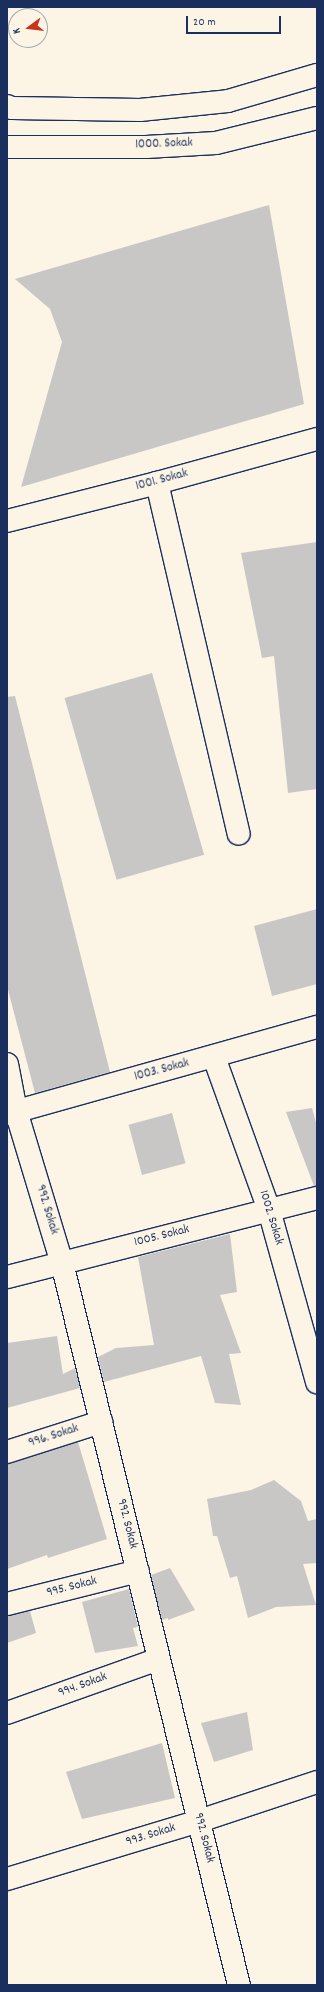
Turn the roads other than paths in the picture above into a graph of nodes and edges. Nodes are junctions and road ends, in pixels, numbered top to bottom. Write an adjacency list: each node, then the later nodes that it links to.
1 (317, 75): 2 (street)
2 (7, 106)
3 (317, 118): 4 (street, 1000. Sokak)
4 (7, 147)
5 (317, 439): 6 (street, 1001. Sokak)
6 (157, 483): 7 (street, 1001. Sokak); 8 (street)
7 (7, 521)
8 (239, 834)
9 (317, 1027): 10 (street, 1003. Sokak)
10 (214, 1057): 12 (street, 1003. Sokak); 14 (street, 1002. Sokak)
11 (7, 1064): 12 (street, 992. Sokak)
12 (11, 1113): 15 (street, 992. Sokak)
13 (317, 1198): 14 (street, 1005. Sokak)
14 (269, 1210): 15 (street, 1005. Sokak); 17 (street, 1002. Sokak)
15 (62, 1263): 16 (street, 1005. Sokak); 19 (street, 992. Sokak)
16 (7, 1277)
17 (314, 1360): 18 (street, 1002. Sokak)
18 (317, 1382)
19 (101, 1422): 20 (street, 996. Sokak); 21 (street, 992. Sokak)
20 (7, 1452)
21 (138, 1571): 22 (street, 995. Sokak); 23 (street, 992. Sokak)
22 (7, 1604)
23 (159, 1659): 24 (street, 994. Sokak); 26 (street, 992. Sokak)
24 (7, 1713)
25 (317, 1782): 26 (street, 993. Sokak)
26 (199, 1821): 27 (street, 993. Sokak); 28 (street, 992. Sokak)
27 (7, 1879)
28 (239, 1985)

